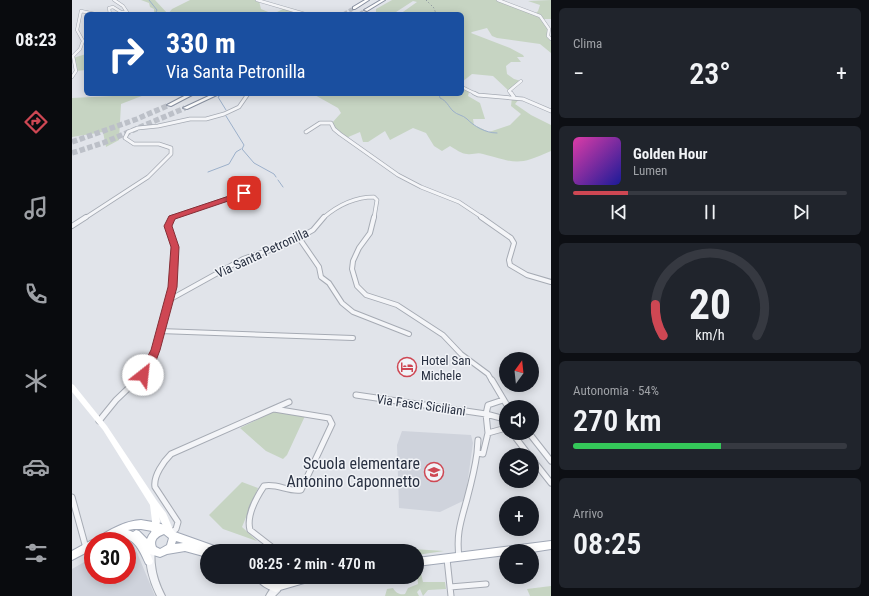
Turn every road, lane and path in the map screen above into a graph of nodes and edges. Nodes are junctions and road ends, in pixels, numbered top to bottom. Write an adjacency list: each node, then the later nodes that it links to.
1 (114, 0): 11 (street)
2 (257, 0): 12 (street)
3 (367, 0): 6 (highway)
4 (383, 0): 7 (highway)
5 (498, 0): 13 (street)
6 (354, 8)
7 (366, 10)
8 (86, 12): 14 (street)
9 (110, 12): 10 (street)
10 (121, 12)
11 (127, 12)
12 (298, 12)
13 (551, 39)
14 (72, 77)
15 (520, 81): 20 (street)
16 (464, 88): 20 (street)
17 (188, 96): 21 (highway)
18 (212, 96): 22 (highway)
19 (247, 96): 26 (street)
20 (515, 97): 23 (street)
21 (169, 105)
22 (185, 108)
23 (551, 111)
24 (306, 132): 28 (street)
25 (244, 193): 29 (street)
26 (72, 226)
27 (299, 238): 29 (street, Via Santa Petronilla); 31 (street); 35 (street, Via Santa Petronilla)
28 (551, 282)
29 (169, 300): 30 (street)
30 (160, 331): 32 (street); 41 (street)
31 (409, 334)
32 (353, 338)
33 (72, 387): 41 (main road)
34 (356, 395): 39 (street, Via Fasci Siciliani)
35 (503, 400)
36 (499, 401): 39 (street)
37 (289, 402): 38 (street)
38 (274, 409): 59 (street); 62 (street)
39 (486, 414): 40 (street, Via Fasci Siciliani); 43 (street)
40 (499, 417)
41 (99, 421): 53 (main road)
42 (499, 430): 43 (street)
43 (488, 433): 48 (street)
44 (478, 440): 48 (street)
45 (517, 440): 47 (street)
46 (535, 440): 49 (street)
47 (524, 448)
48 (477, 453): 72 (street)
49 (551, 460)
50 (539, 467): 51 (street)
51 (551, 483)
52 (72, 497): 56 (street)
53 (154, 504): 54 (main road); 59 (main road)
54 (155, 516): 55 (main road); 59 (main road)
55 (144, 525): 57 (main road); 59 (main road)
56 (85, 532)
57 (115, 532): 58 (main road)
58 (131, 532)
59 (164, 532): 63 (main road); 66 (main road); 68 (main road)
60 (136, 534): 66 (main road)
61 (136, 539): 74 (main road)
62 (268, 544)
63 (200, 545)
64 (551, 545): 65 (main road)
65 (539, 547)
66 (150, 548): 68 (main road); 74 (street)
67 (84, 549): 71 (main road)
68 (168, 550): 69 (main road)
69 (200, 551)
70 (499, 552): 72 (main road)
71 (72, 556)
72 (459, 557): 73 (main road)
73 (447, 559): 75 (main road); 78 (street)
74 (149, 561): 79 (street)
75 (424, 561)
76 (279, 584): 80 (street)
77 (486, 584): 78 (street)
78 (450, 587): 81 (street)
79 (161, 596)
80 (270, 596)
81 (451, 596)

